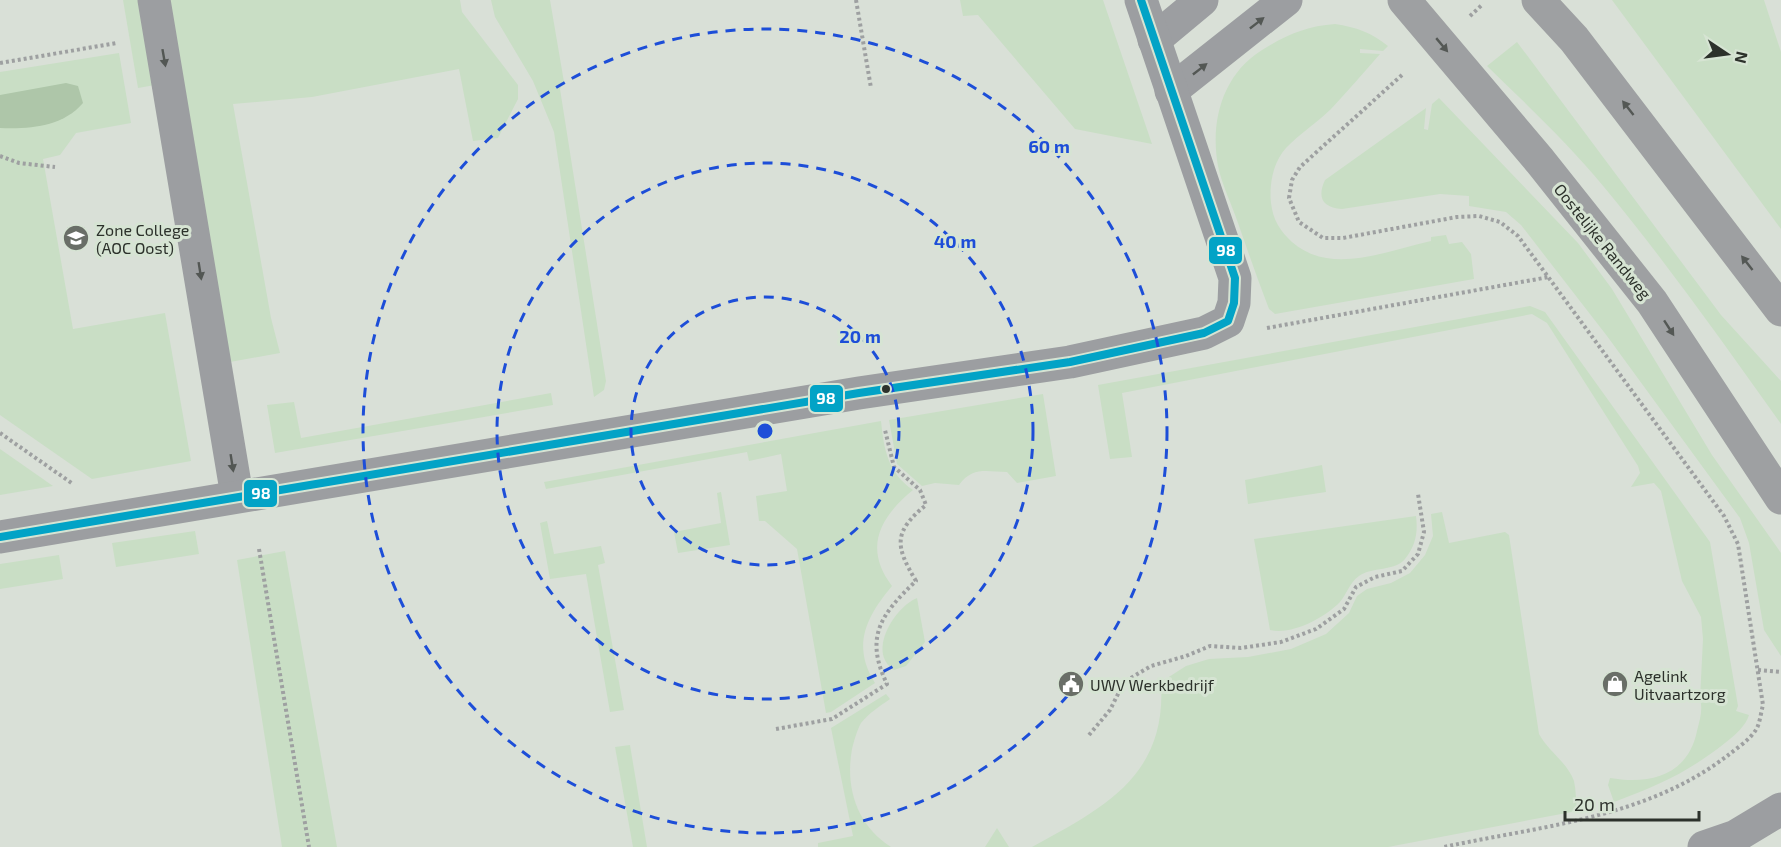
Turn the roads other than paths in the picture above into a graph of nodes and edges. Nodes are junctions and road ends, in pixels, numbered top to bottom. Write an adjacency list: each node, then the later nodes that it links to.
1 (154, 0): 10 (street, one-way to 10)
2 (1141, 0): 7 (street)
3 (1202, 0): 7 (street)
4 (1286, 0): 8 (street, one-way to 4)
5 (1404, 0): 11 (main road, Oostelijke Randweg, one-way to 11)
6 (1538, 0): 9 (main road, one-way to 6)
7 (1154, 40): 8 (street)
8 (1171, 91): 10 (street)
9 (1781, 310)
10 (237, 496): 12 (street)
11 (1781, 498)
12 (0, 537)
13 (1781, 809): 14 (street)
14 (1739, 841): 15 (street)
15 (1704, 847)

